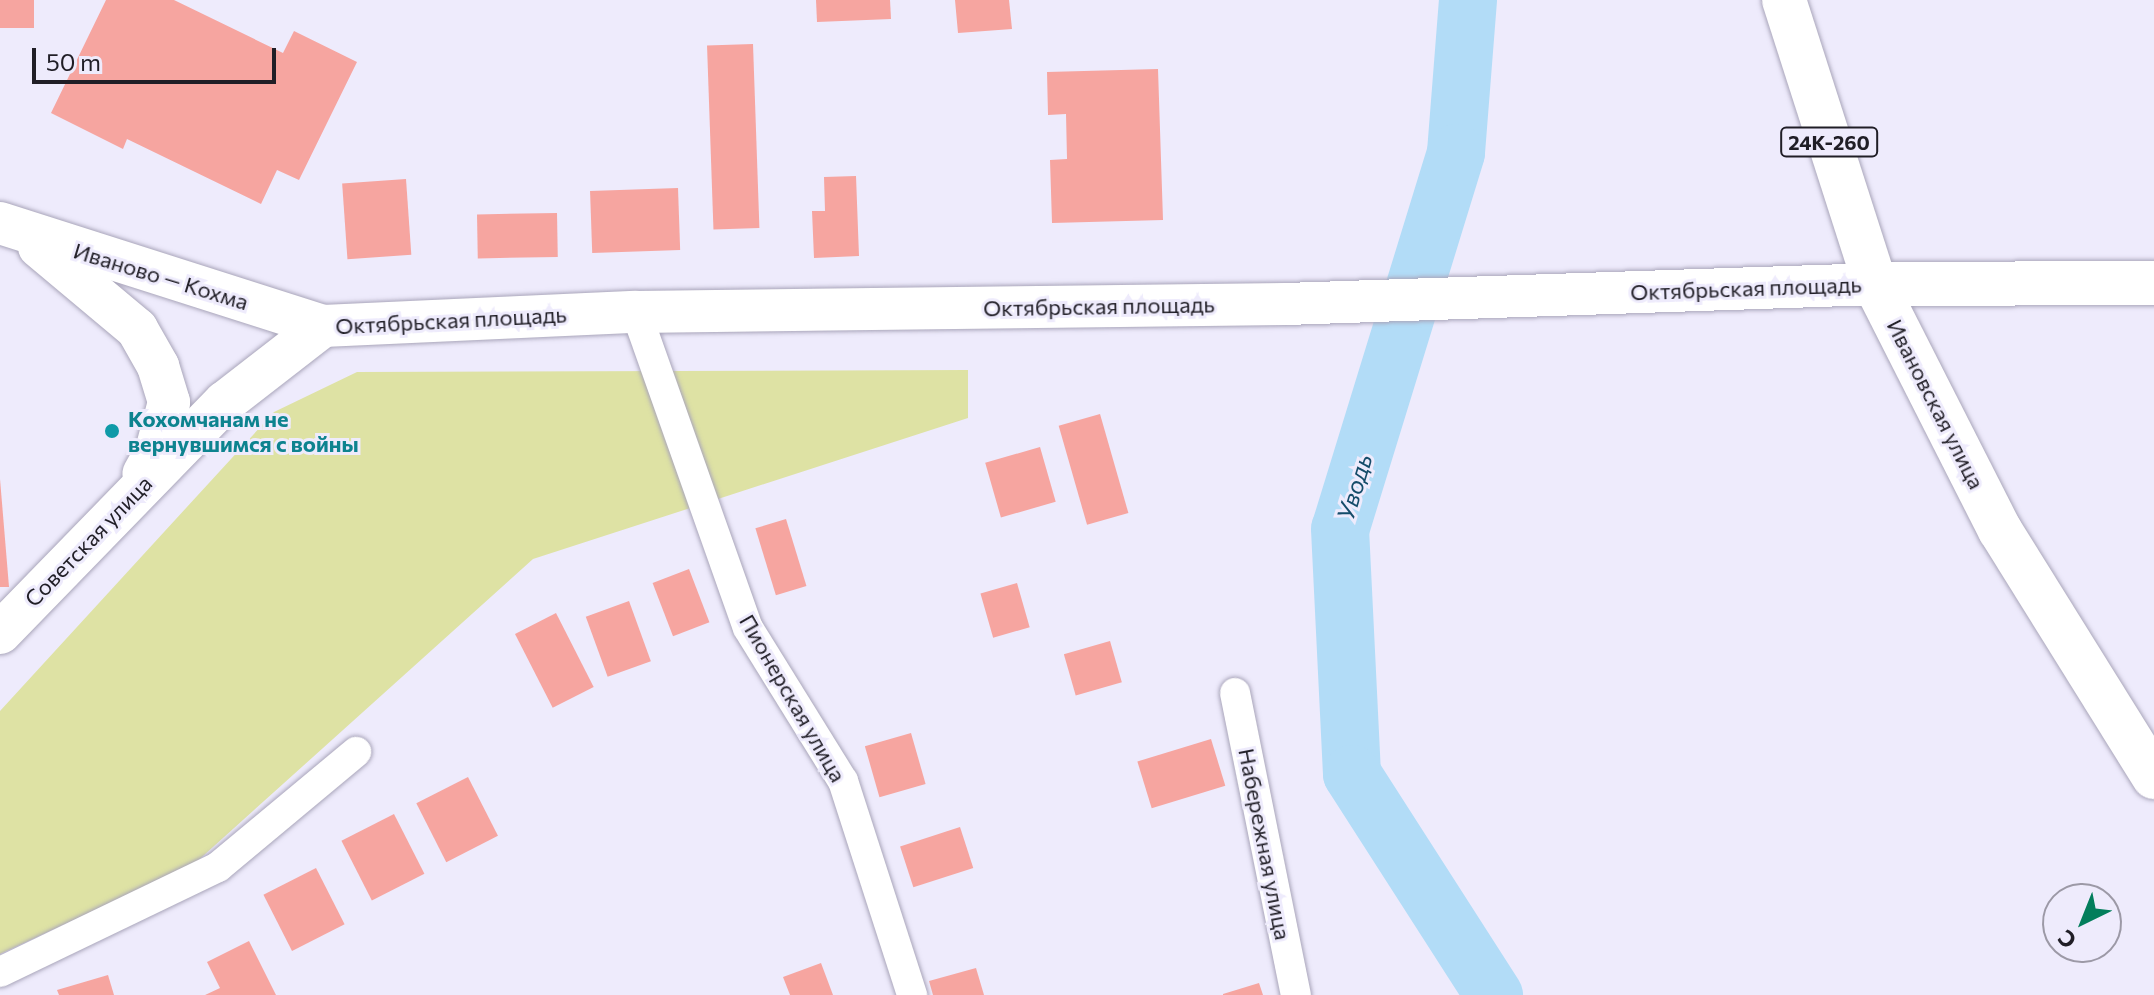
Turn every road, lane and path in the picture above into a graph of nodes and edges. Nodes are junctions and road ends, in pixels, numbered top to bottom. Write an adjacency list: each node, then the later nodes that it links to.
1 (1784, 0): 4 (main road, Ивановская улица / 24К-260)
2 (10, 228): 6 (main road, Иваново — Кохма); 7 (main road)
3 (2154, 283): 4 (main road)
4 (1875, 284): 5 (main road, Октябрьская площадь); 11 (main road, Ивановская улица / 24К-260)
5 (636, 312): 6 (main road, Октябрьская площадь); 13 (street, Пионерская улица)
6 (323, 326): 7 (main road, Советская улица)
7 (130, 496): 8 (main road, Советская улица)
8 (0, 633)
9 (1235, 693): 14 (street, Набережная улица)
10 (356, 752): 12 (street)
11 (2154, 777)
12 (8, 978)
13 (912, 995)
14 (1296, 995)

